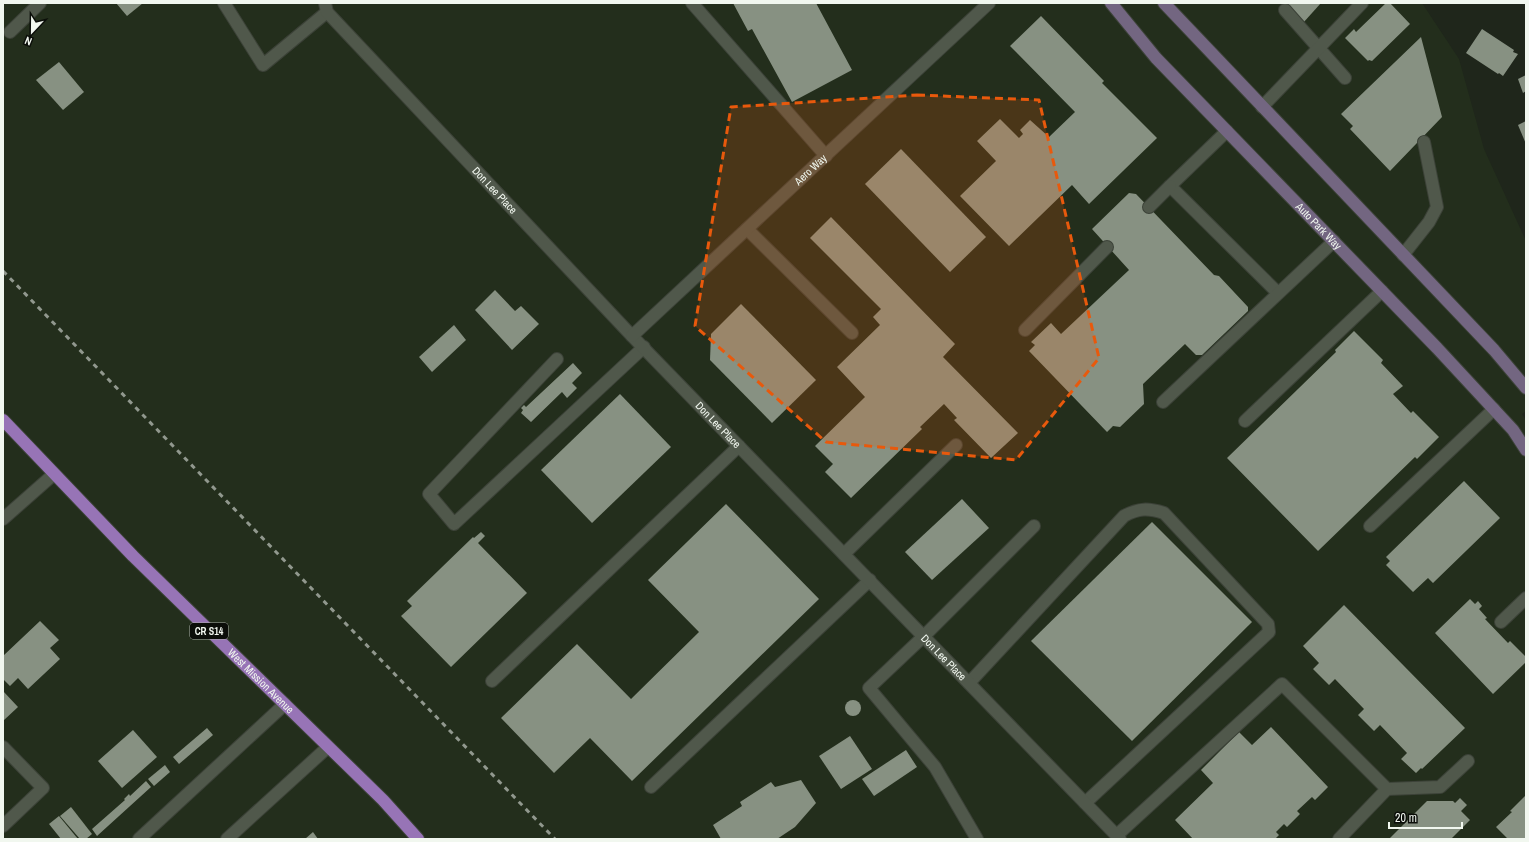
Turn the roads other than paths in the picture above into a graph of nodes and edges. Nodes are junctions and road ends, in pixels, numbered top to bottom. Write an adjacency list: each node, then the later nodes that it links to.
1 (40, 3): 10 (street)
2 (224, 3): 8 (street)
3 (692, 3): 16 (street)
4 (989, 3): 16 (street, Aero Way)
5 (1111, 3): 14 (main road, Auto Park Way)
6 (1164, 3): 13 (main road)
7 (1362, 3): 11 (street)
8 (326, 7): 27 (street, Don Lee Place)
9 (1285, 10): 11 (street)
10 (10, 32)
11 (1318, 48): 12 (street); 13 (street)
12 (1345, 78)
13 (1262, 107): 22 (main road)
14 (1227, 131): 17 (street); 20 (main road, Auto Park Way)
15 (1424, 142): 22 (street)
16 (826, 156): 19 (street, Aero Way)
17 (1170, 186): 18 (street); 24 (street)
18 (1149, 207)
19 (747, 229): 26 (street); 27 (street, Aero Way)
20 (1334, 241): 23 (main road, Auto Park Way); 24 (street)
21 (1107, 247): 25 (street)
22 (1403, 254): 30 (main road)
23 (1382, 291): 32 (main road, Auto Park Way); 34 (street)
24 (1278, 293): 31 (street)
25 (1025, 330)
26 (852, 333)
27 (632, 336): 28 (street, Don Lee Place)
28 (644, 347): 29 (street); 36 (street, Don Lee Place)
29 (557, 359)
30 (1526, 388)
31 (1163, 402)
32 (1494, 409): 37 (main road, Auto Park Way); 41 (street)
33 (3, 420): 38 (main road, West Mission Avenue / CR S14)
34 (1245, 421)
35 (956, 445): 42 (street)
36 (739, 446): 42 (street, Don Lee Place); 47 (street)
37 (1526, 450)
38 (54, 474): 39 (street); 49 (main road, West Mission Avenue / CR S14)
39 (3, 519)
40 (1034, 526): 46 (street)
41 (1370, 526)
42 (844, 554): 43 (street, Don Lee Place)
43 (870, 580): 46 (street, Don Lee Place); 53 (street)
44 (1526, 598): 45 (street)
45 (1501, 622)
46 (924, 636): 48 (street, Don Lee Place); 61 (street)
47 (492, 681)
48 (969, 683): 55 (street, Don Lee Place); 55 (street)
49 (285, 704): 51 (main road, West Mission Avenue / CR S14); 58 (street)
50 (3, 747): 56 (street)
51 (328, 747): 59 (street); 60 (main road, West Mission Avenue / CR S14)
52 (1468, 761): 54 (street)
53 (651, 787)
54 (1387, 789): 57 (street); 62 (street)
55 (1085, 803): 57 (street, Don Lee Place)
56 (3, 826)
57 (1118, 837)
58 (139, 839)
59 (227, 839)
60 (418, 839)
61 (977, 839)
62 (1339, 839)

